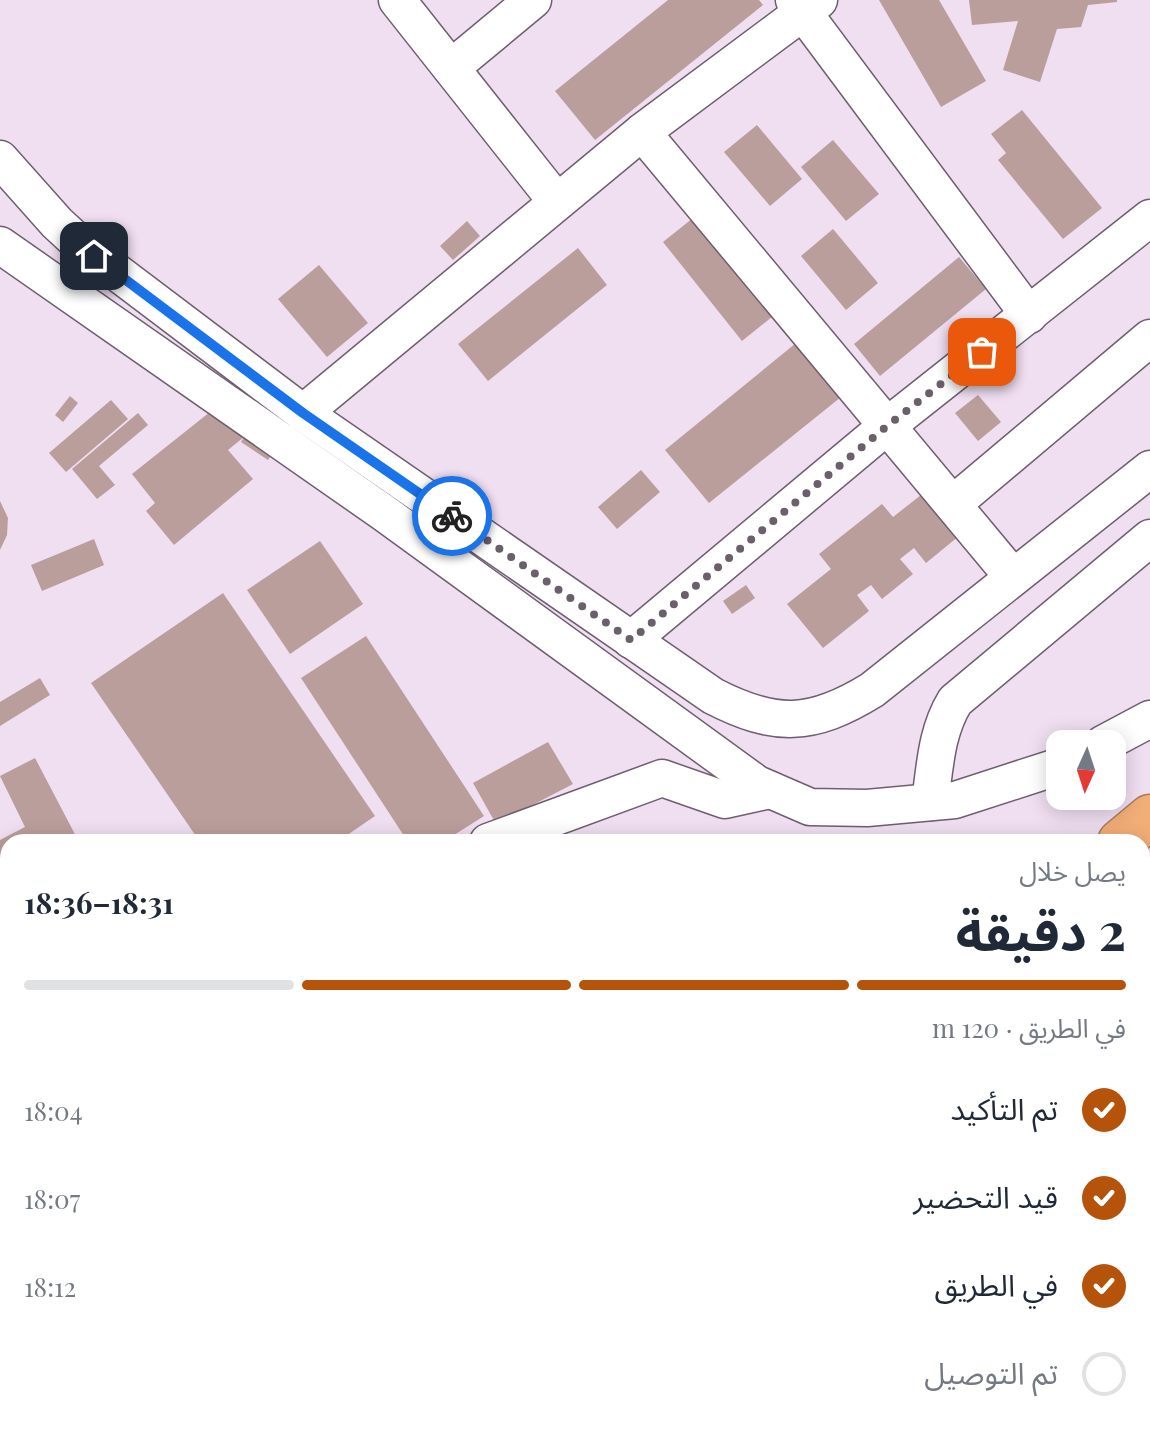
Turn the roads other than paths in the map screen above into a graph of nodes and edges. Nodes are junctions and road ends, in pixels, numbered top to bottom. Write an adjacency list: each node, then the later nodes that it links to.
1 (397, 0): 4 (street)
2 (533, 0): 4 (street)
3 (806, 4): 5 (street); 10 (street)
4 (451, 68): 7 (street)
5 (642, 132): 7 (street); 13 (street)
6 (0, 159): 12 (street)
7 (557, 202): 12 (street)
8 (1150, 218): 10 (street)
9 (0, 245): 22 (street)
10 (1029, 315): 13 (street)
11 (1150, 338): 15 (street)
12 (303, 413): 18 (street)
13 (887, 426): 15 (street); 18 (street)
14 (1150, 469): 17 (street)
15 (953, 504): 17 (street)
16 (1150, 538): 23 (street)
17 (1013, 577): 18 (street)
18 (631, 640)
19 (1150, 719): 20 (street)
20 (1126, 732)
21 (1046, 771): 23 (street)
22 (770, 790): 23 (street); 25 (street)
23 (930, 802)
24 (1150, 817): 26 (highway)
25 (510, 834)
26 (1130, 834)

